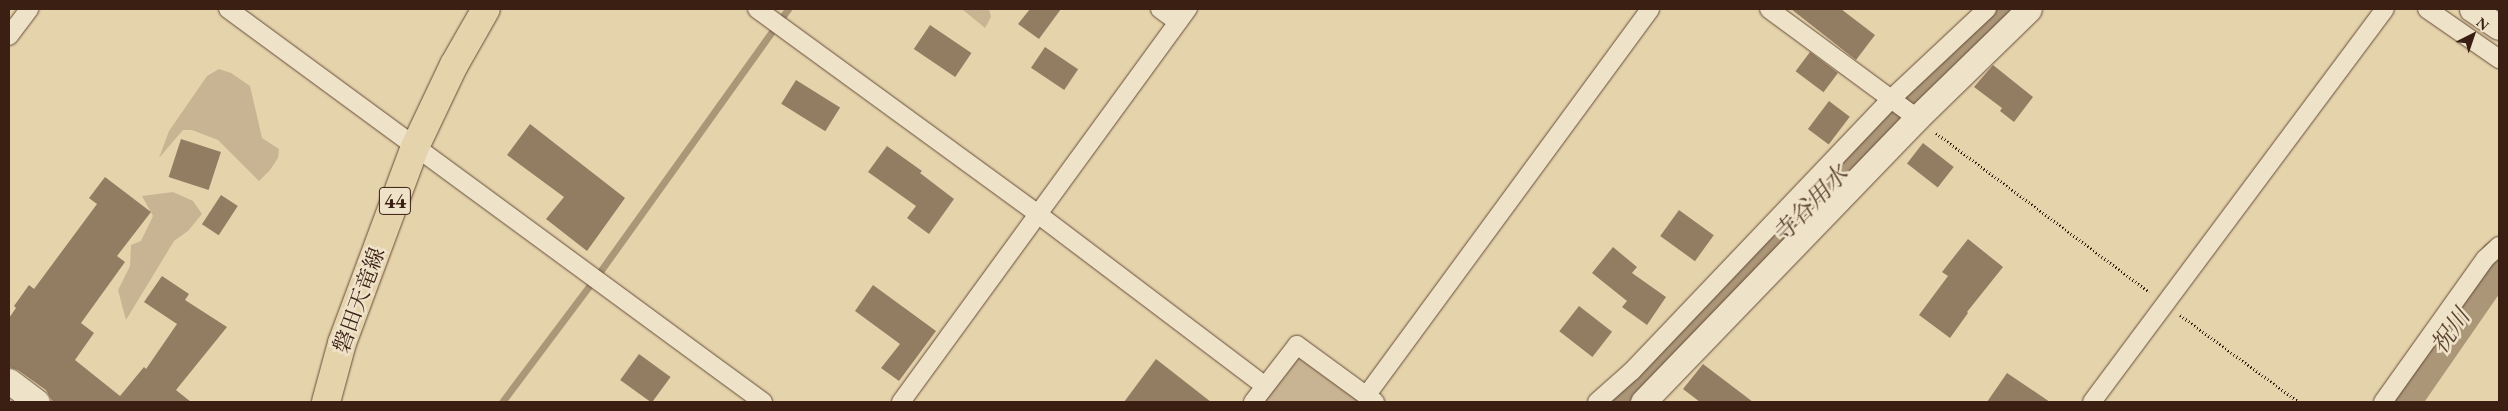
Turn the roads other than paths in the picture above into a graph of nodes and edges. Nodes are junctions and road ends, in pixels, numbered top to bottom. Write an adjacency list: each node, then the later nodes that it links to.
1 (29, 9): 15 (street)
2 (228, 9): 19 (street)
3 (486, 9): 19 (main road, 磐田天竜線 / 44)
4 (756, 9): 20 (street)
5 (1160, 9): 13 (street)
6 (1650, 9): 24 (street)
7 (1769, 9): 17 (street)
8 (1987, 9): 17 (street)
9 (2030, 9): 18 (street)
10 (2385, 9): 32 (street)
11 (2427, 9): 16 (street)
12 (2472, 9): 14 (street)
13 (1183, 15): 20 (street)
14 (2499, 27)
15 (9, 36)
16 (2499, 58)
17 (1892, 100): 18 (street); 30 (street)
18 (1916, 118): 31 (street)
19 (415, 147): 26 (main road, 磐田天竜線 / 44); 27 (street)
20 (1038, 215): 23 (street); 28 (street)
21 (2499, 246): 33 (street)
22 (9, 381): 25 (street)
23 (1265, 386): 24 (street); 29 (street)
24 (1371, 399)
25 (37, 402)
26 (326, 402)
27 (763, 402)
28 (901, 402)
29 (1253, 402)
30 (1597, 402)
31 (1643, 402)
32 (2092, 402)
33 (2384, 402)

